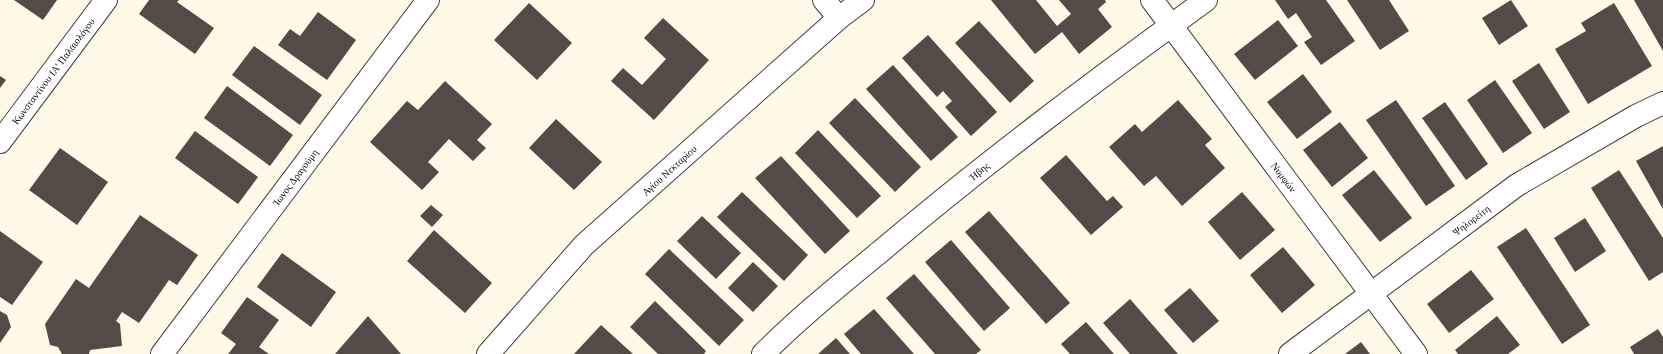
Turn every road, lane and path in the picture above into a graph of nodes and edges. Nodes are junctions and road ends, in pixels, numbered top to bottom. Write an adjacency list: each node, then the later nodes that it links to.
1 (106, 0): 10 (street, Κωνσταντίνου ΙΑ' Παλαιολόγου)
2 (428, 0): 12 (street, Ίωνος Δραγούμη)
3 (824, 0): 7 (street)
4 (863, 0): 7 (street, Αγίου Νεκταρίου)
5 (1152, 0): 8 (street, Νυμφών)
6 (1206, 0): 8 (street, Ήβης)
7 (839, 18): 13 (street, Αγίου Νεκταρίου)
8 (1171, 26): 11 (street, Νυμφών); 14 (street, Ήβης)
9 (1663, 103): 11 (street, Ψηλορείτη)
10 (0, 142)
11 (1371, 294): 15 (street, Ψηλορείτη); 16 (street, Νυμφών)
12 (162, 354)
13 (488, 354)
14 (763, 354)
15 (1290, 354)
16 (1416, 354)

